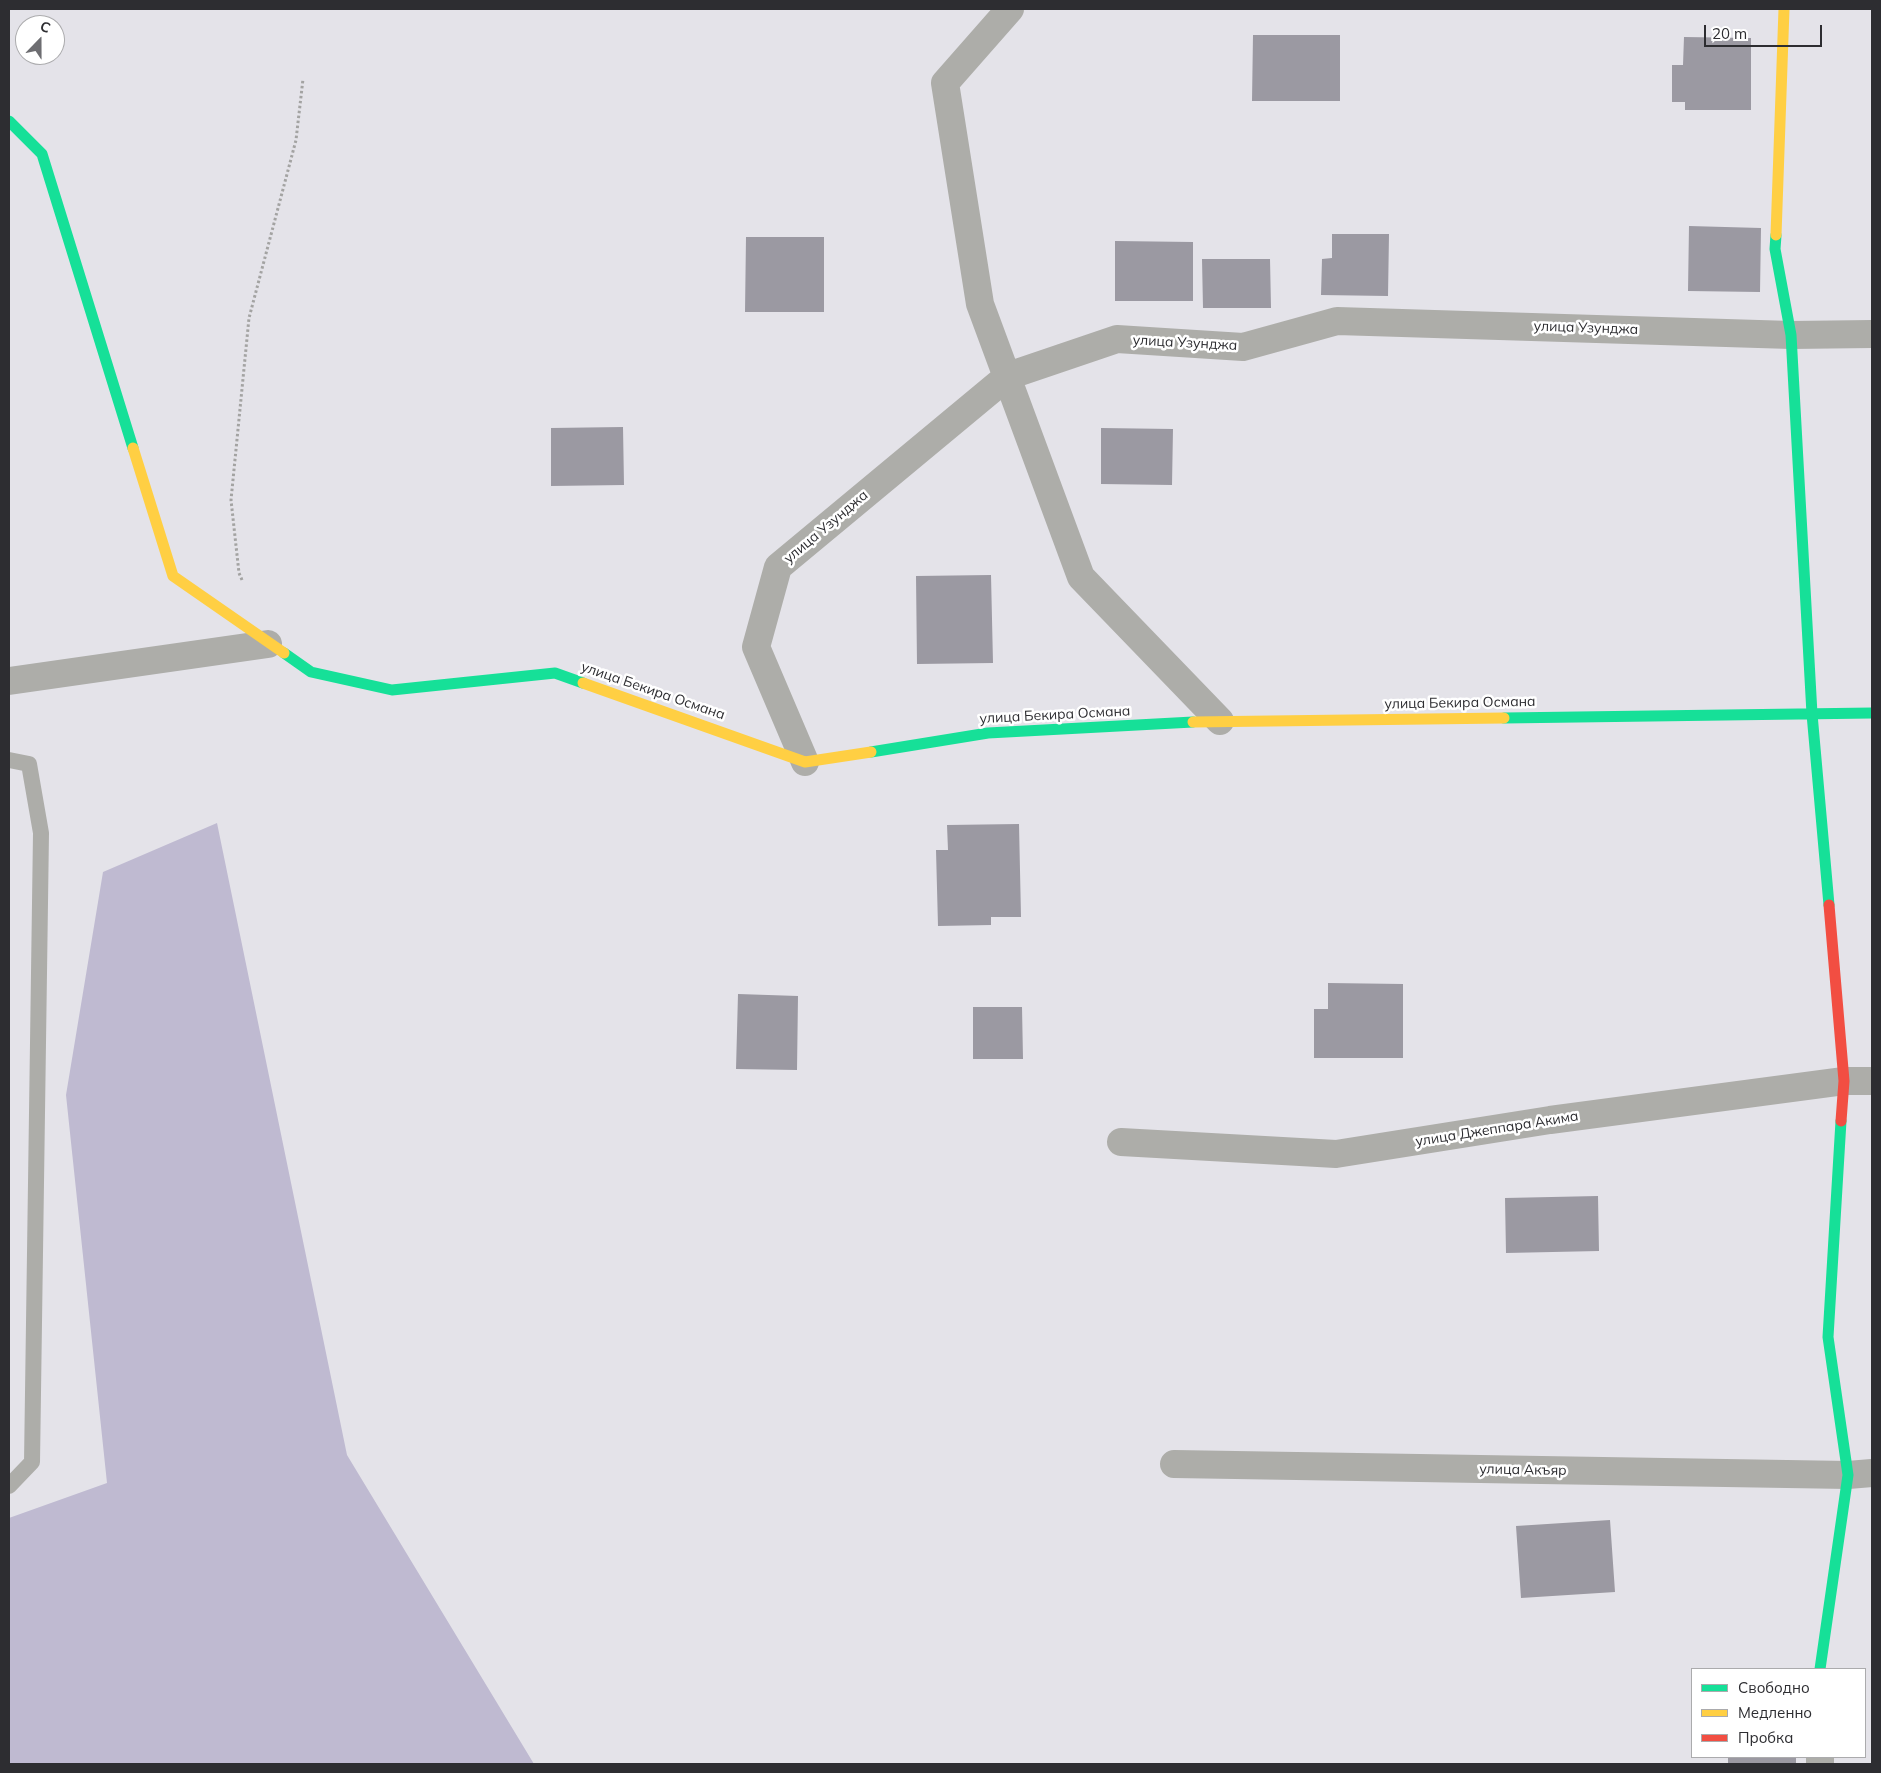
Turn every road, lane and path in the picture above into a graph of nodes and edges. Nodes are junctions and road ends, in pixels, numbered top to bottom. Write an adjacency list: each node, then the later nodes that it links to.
1 (1010, 9): 7 (street)
2 (1784, 9): 5 (street)
3 (303, 79): 8 (path)
4 (9, 121): 9 (street, улица Бекира Османа)
5 (1791, 334): 6 (street, улица Узунджа); 7 (street, улица Узунджа); 12 (street)
6 (1872, 334)
7 (1008, 376): 13 (street); 15 (street, улица Узунджа)
8 (242, 582)
9 (268, 644): 10 (street); 15 (street, улица Бекира Османа)
10 (9, 681)
11 (1872, 713): 12 (street, улица Бекира Османа)
12 (1812, 714): 13 (street, улица Бекира Османа); 16 (street)
13 (1220, 721): 15 (street, улица Бекира Османа)
14 (9, 760): 21 (lane)
15 (805, 762)
16 (1844, 1081): 17 (street, улица Джеппара Акима); 18 (street, улица Джеппара Акима); 20 (street)
17 (1872, 1081)
18 (1121, 1142)
19 (1174, 1464): 20 (street, улица Акъяр)
20 (1860, 1474): 22 (street)
21 (9, 1486)
22 (1820, 1668)

